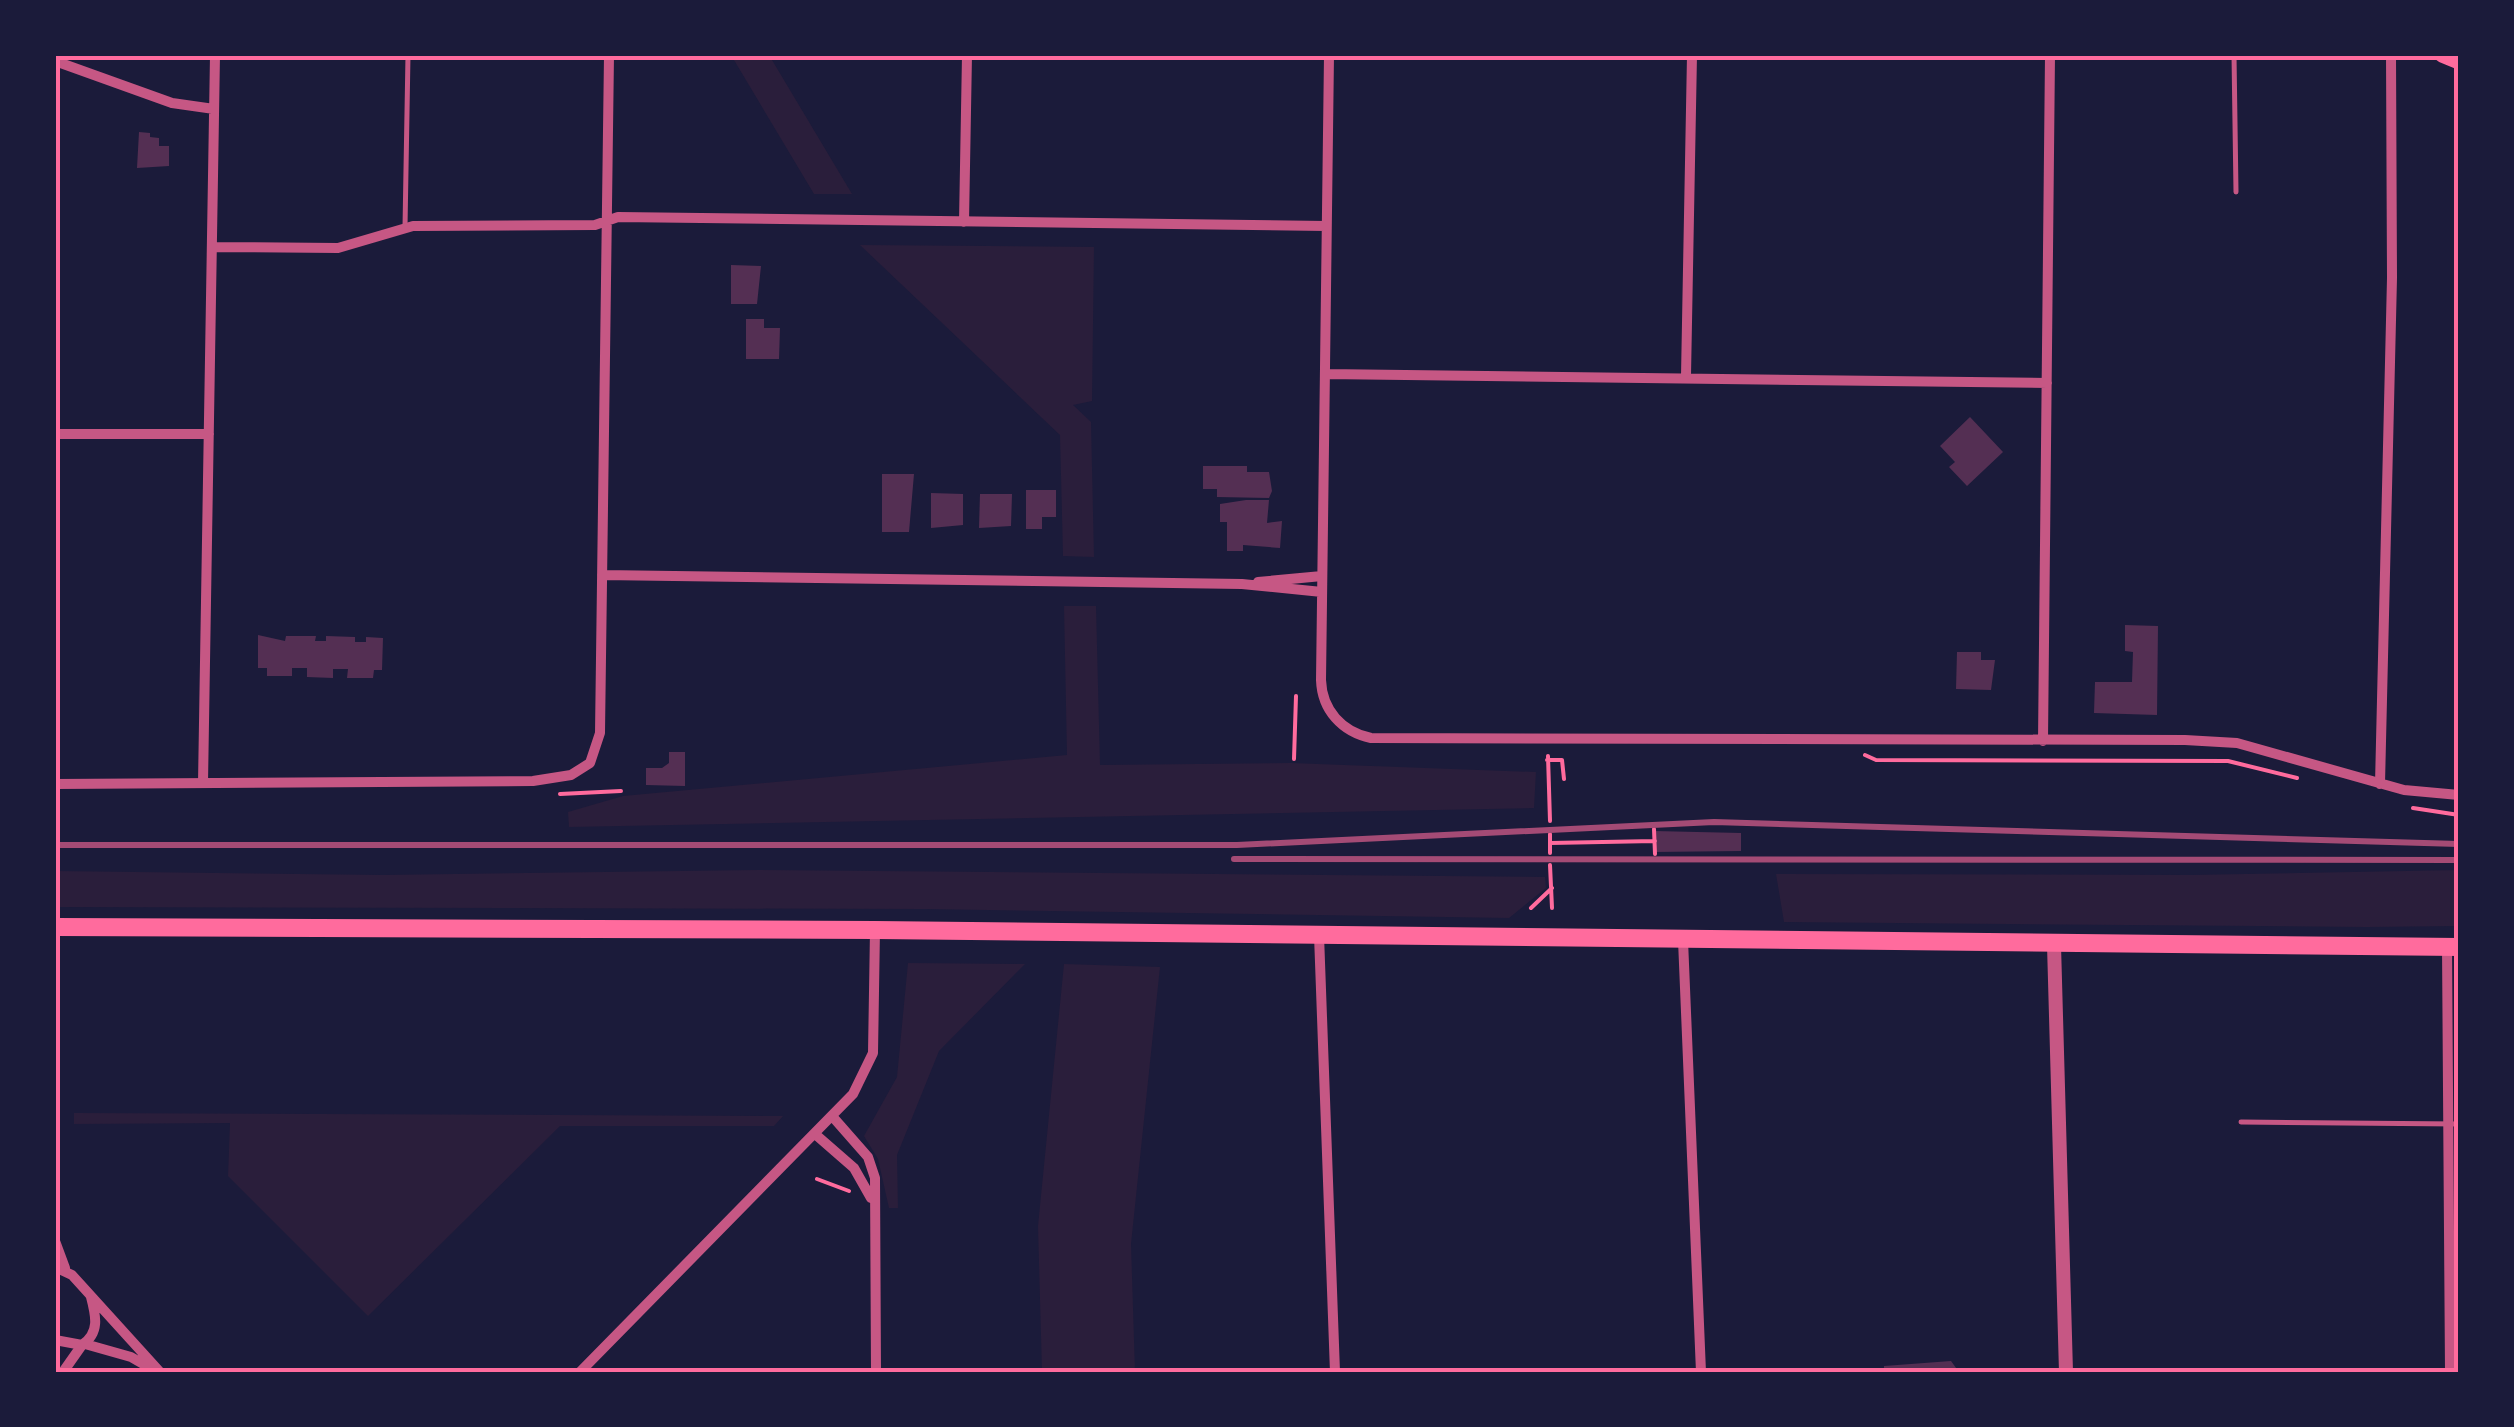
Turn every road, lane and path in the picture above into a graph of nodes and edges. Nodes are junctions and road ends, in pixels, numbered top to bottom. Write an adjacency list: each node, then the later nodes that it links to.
1 (215, 55): 13 (street)
2 (408, 55): 18 (lane)
3 (608, 55): 15 (street)
4 (966, 55): 16 (street)
5 (1328, 55): 17 (street)
6 (1692, 55): 21 (street)
7 (2050, 55): 22 (street)
8 (2234, 55): 14 (lane)
9 (2391, 55): 37 (street)
10 (2442, 55): 12 (main road)
11 (55, 61): 13 (street)
12 (2459, 62)
13 (214, 109): 19 (street)
14 (2236, 192)
15 (606, 221): 16 (street); 18 (street); 25 (street)
16 (964, 222): 17 (street)
17 (1326, 226): 20 (street)
18 (405, 227): 19 (street)
19 (212, 247): 24 (street)
20 (1324, 374): 21 (street); 26 (street)
21 (1686, 376): 22 (street)
22 (2047, 383): 30 (street)
23 (55, 434): 24 (street)
24 (209, 434): 35 (street)
25 (602, 575): 27 (street); 35 (street)
26 (1322, 576): 27 (street); 28 (street)
27 (1242, 584): 28 (street)
28 (1322, 592): 30 (street)
29 (1296, 696): 32 (path)
30 (2043, 741): 37 (street)
31 (1860, 754): 34 (path)
32 (1294, 760)
33 (1564, 778): 41 (path)
34 (2314, 782)
35 (204, 783): 36 (street)
36 (55, 784)
37 (2380, 784): 38 (street)
38 (2459, 795)
39 (2401, 806): 40 (path)
40 (2459, 815)
41 (1550, 821)
42 (1654, 829): 44 (path)
43 (1550, 834): 45 (path)
44 (1655, 841): 45 (path); 47 (path)
45 (1550, 843): 46 (path)
46 (1550, 854)
47 (1655, 854)
48 (1550, 864): 49 (path)
49 (1552, 888): 50 (path); 51 (path)
50 (1531, 908)
51 (1552, 908)
52 (55, 926): 53 (main road)
53 (874, 930): 54 (main road); 58 (street)
54 (1320, 935): 55 (main road); 75 (street)
55 (1684, 940): 56 (main road); 76 (street)
56 (2054, 945): 57 (main road); 77 (street)
57 (2453, 947): 60 (street)
58 (832, 1116): 61 (street); 64 (street)
59 (2242, 1122): 60 (lane)
60 (2454, 1124): 68 (street)
61 (815, 1134): 64 (street); 73 (street)
62 (818, 1179): 63 (path)
63 (848, 1191)
64 (874, 1208): 74 (street)
65 (55, 1241): 66 (street)
66 (60, 1268): 67 (street)
67 (91, 1296): 70 (street); 72 (street)
68 (2454, 1302): 78 (street)
69 (55, 1340): 70 (street)
70 (84, 1344): 71 (street); 72 (street)
71 (62, 1372)
72 (159, 1372)
73 (580, 1372)
74 (876, 1372)
75 (1335, 1372)
76 (1701, 1372)
77 (2066, 1372)
78 (2450, 1372)

